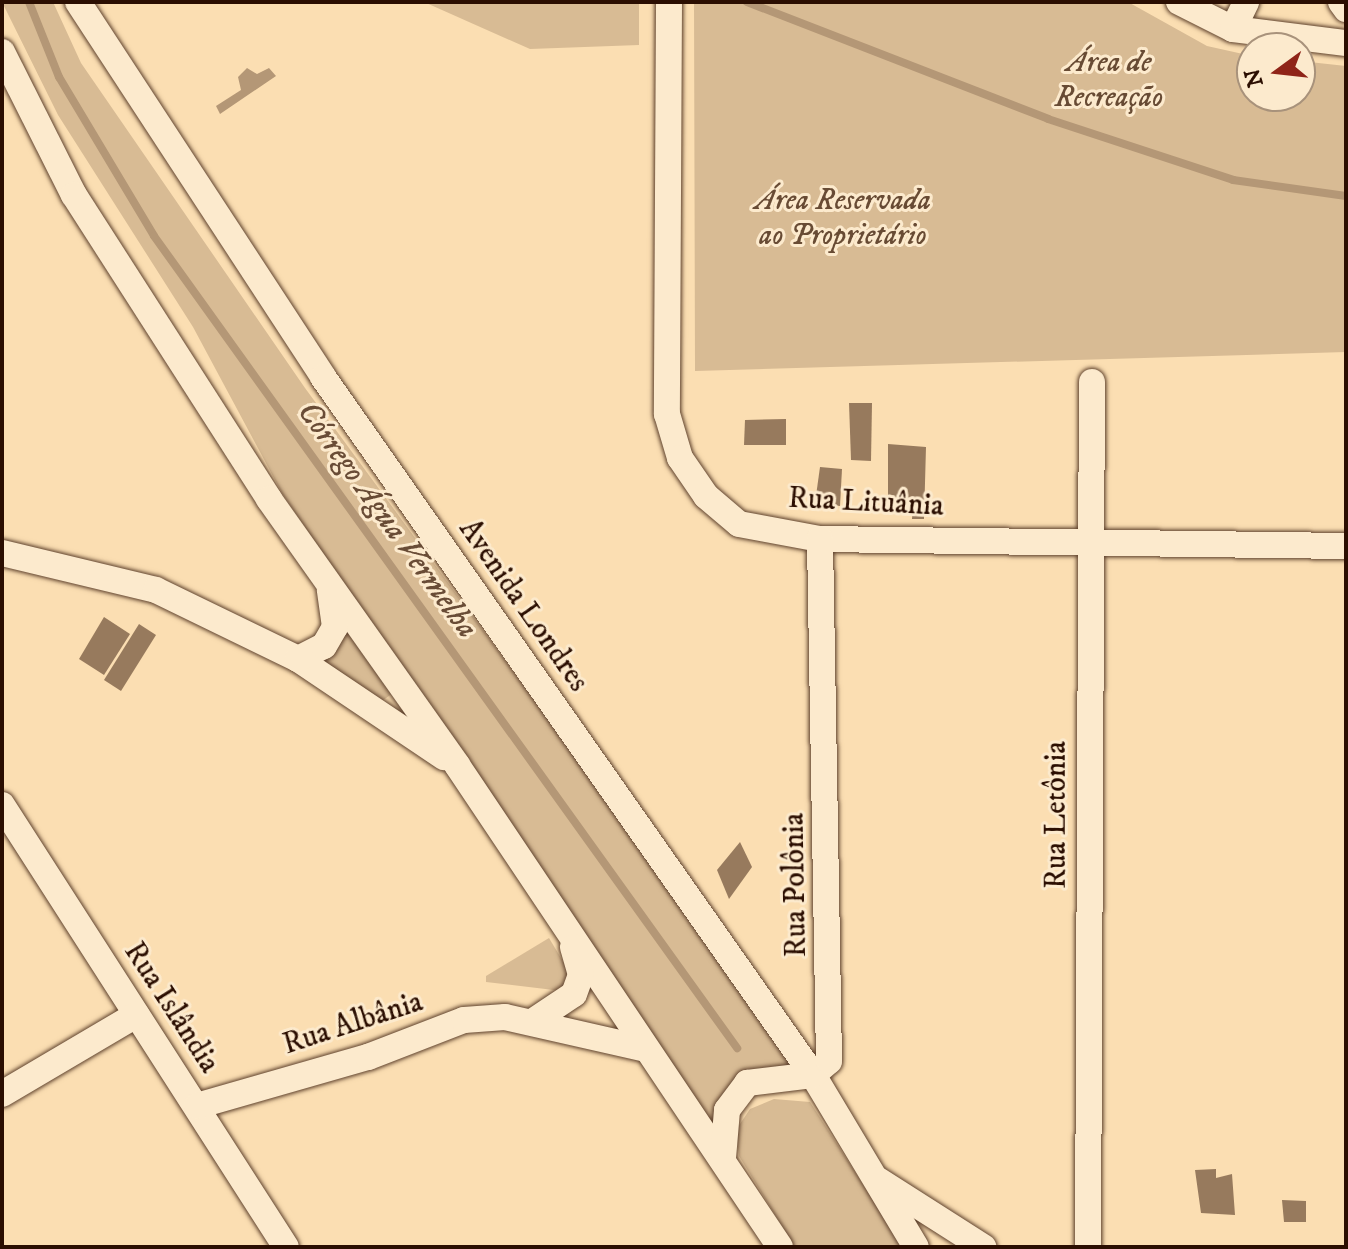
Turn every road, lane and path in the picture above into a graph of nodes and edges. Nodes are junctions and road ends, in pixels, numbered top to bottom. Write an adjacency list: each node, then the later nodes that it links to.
1 (78, 2): 23 (street, Avenida Londres)
2 (669, 2): 11 (street, Rua Lituânia)
3 (1179, 2): 7 (street)
4 (1246, 2): 7 (street)
5 (1341, 2): 6 (street)
6 (1346, 9)
7 (1233, 29): 8 (street)
8 (1346, 43)
9 (2, 52): 15 (street)
10 (1092, 382): 12 (street, Rua Letônia)
11 (820, 539): 12 (street, Rua Lituânia); 23 (street, Rua Polônia)
12 (1090, 542): 13 (street, Rua Lituânia); 33 (street, Rua Letônia)
13 (1346, 546)
14 (2, 553): 16 (street)
15 (330, 590): 16 (street); 17 (street)
16 (298, 659): 17 (street)
17 (457, 765): 19 (street)
18 (2, 805): 20 (street, Rua Islândia)
19 (570, 936): 21 (street); 22 (street)
20 (136, 1015): 24 (street); 25 (street, Rua Islândia)
21 (532, 1022): 22 (street, Rua Albânia); 25 (street, Rua Albânia)
22 (646, 1049): 26 (street)
23 (813, 1075): 26 (street); 27 (street, Avenida Londres)
24 (2, 1094)
25 (197, 1106): 28 (street, Rua Islândia)
26 (723, 1158): 29 (street)
27 (873, 1176): 30 (street, Avenida Londres); 32 (street)
28 (286, 1247)
29 (780, 1247)
30 (916, 1247)
31 (955, 1247): 32 (street)
32 (983, 1247)
33 (1088, 1247)

